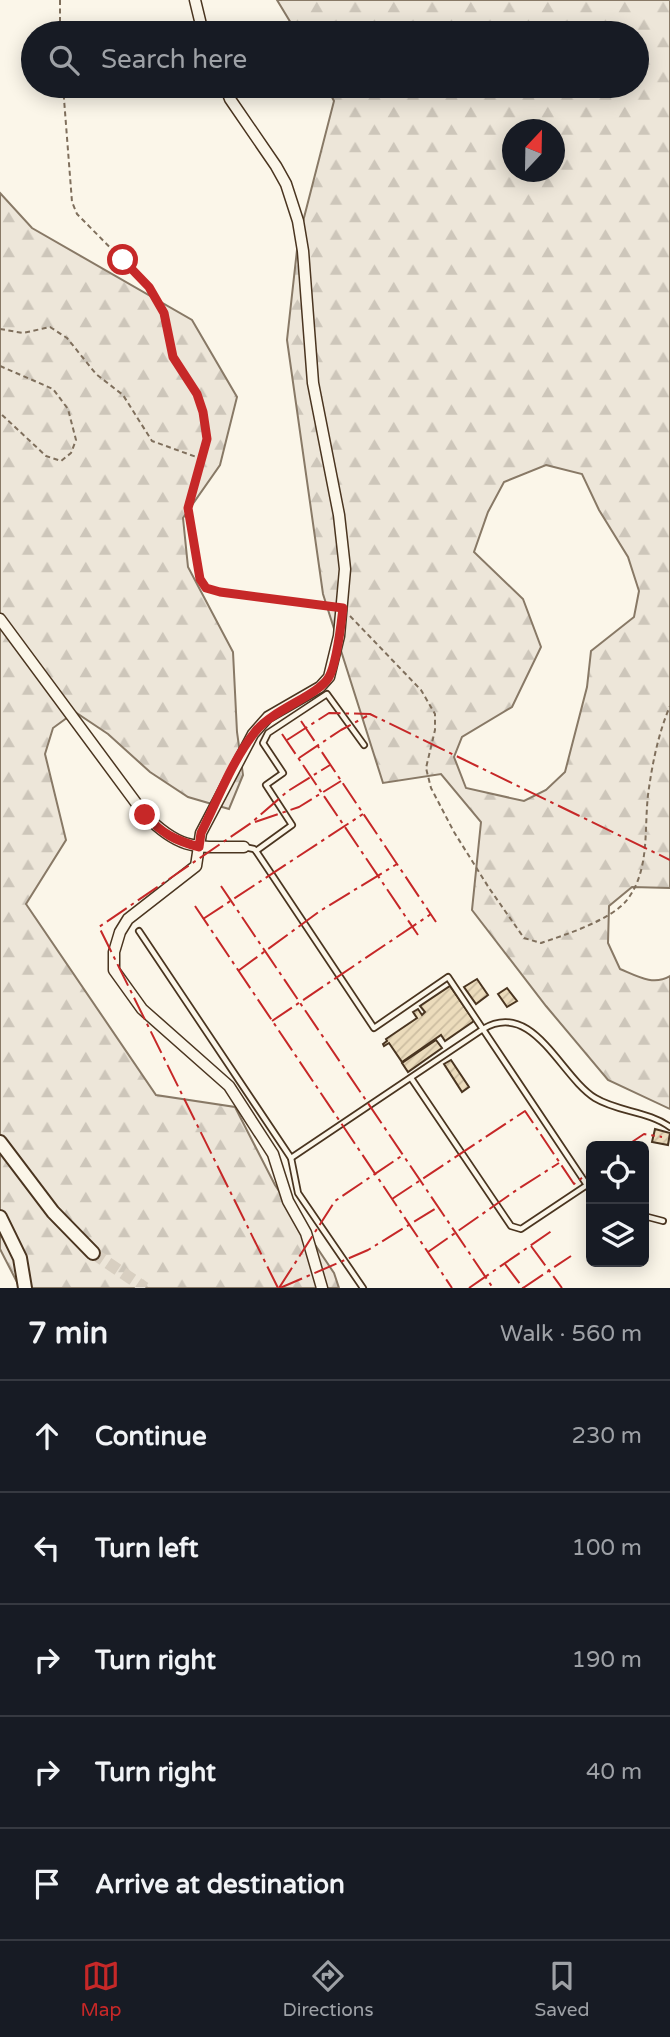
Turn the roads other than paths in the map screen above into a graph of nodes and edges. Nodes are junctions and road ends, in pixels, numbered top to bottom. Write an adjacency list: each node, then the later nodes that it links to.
1 (195, 0): 2 (street)
2 (201, 21)
3 (230, 98): 6 (street)
4 (0, 619): 6 (street)
5 (364, 745): 8 (lane)
6 (199, 847): 7 (street); 22 (street)
7 (244, 847): 8 (lane)
8 (256, 852): 10 (lane)
9 (139, 931): 14 (lane)
10 (483, 1029): 11 (lane); 12 (lane); 15 (lane)
11 (411, 1078): 14 (lane); 16 (lane)
12 (670, 1127)
13 (0, 1142): 20 (main road)
14 (291, 1158): 23 (lane)
15 (586, 1184)
16 (586, 1186)
17 (0, 1217): 21 (main road)
18 (649, 1217): 19 (lane)
19 (663, 1221)
20 (93, 1252)
21 (25, 1288)
22 (322, 1288)
23 (363, 1288)

